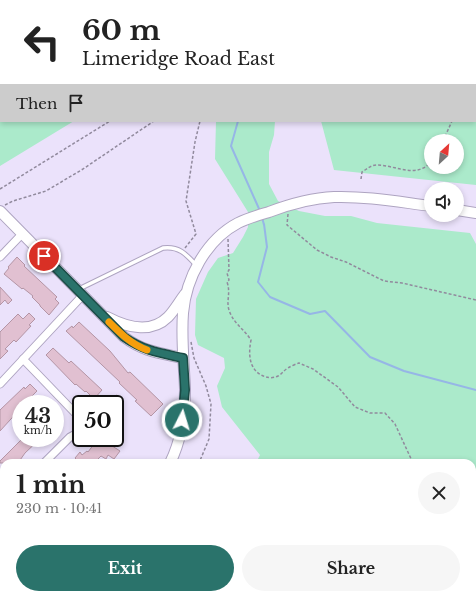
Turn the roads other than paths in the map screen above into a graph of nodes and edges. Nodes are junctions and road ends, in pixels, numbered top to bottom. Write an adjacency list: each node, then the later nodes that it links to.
1 (424, 205): 7 (main road)
2 (1, 209): 5 (main road)
3 (464, 211): 4 (main road)
4 (476, 213)
5 (22, 234): 6 (street); 9 (main road)
6 (0, 257)
7 (197, 265): 8 (main road); 9 (lane)
8 (187, 291): 10 (main road); 11 (main road)
9 (81, 292): 10 (main road); 12 (street)
10 (101, 313): 11 (main road)
11 (183, 358): 17 (main road)
12 (23, 359): 13 (street); 14 (street)
13 (0, 384)
14 (72, 410)
15 (72, 436): 16 (street)
16 (48, 459)
17 (171, 459)

